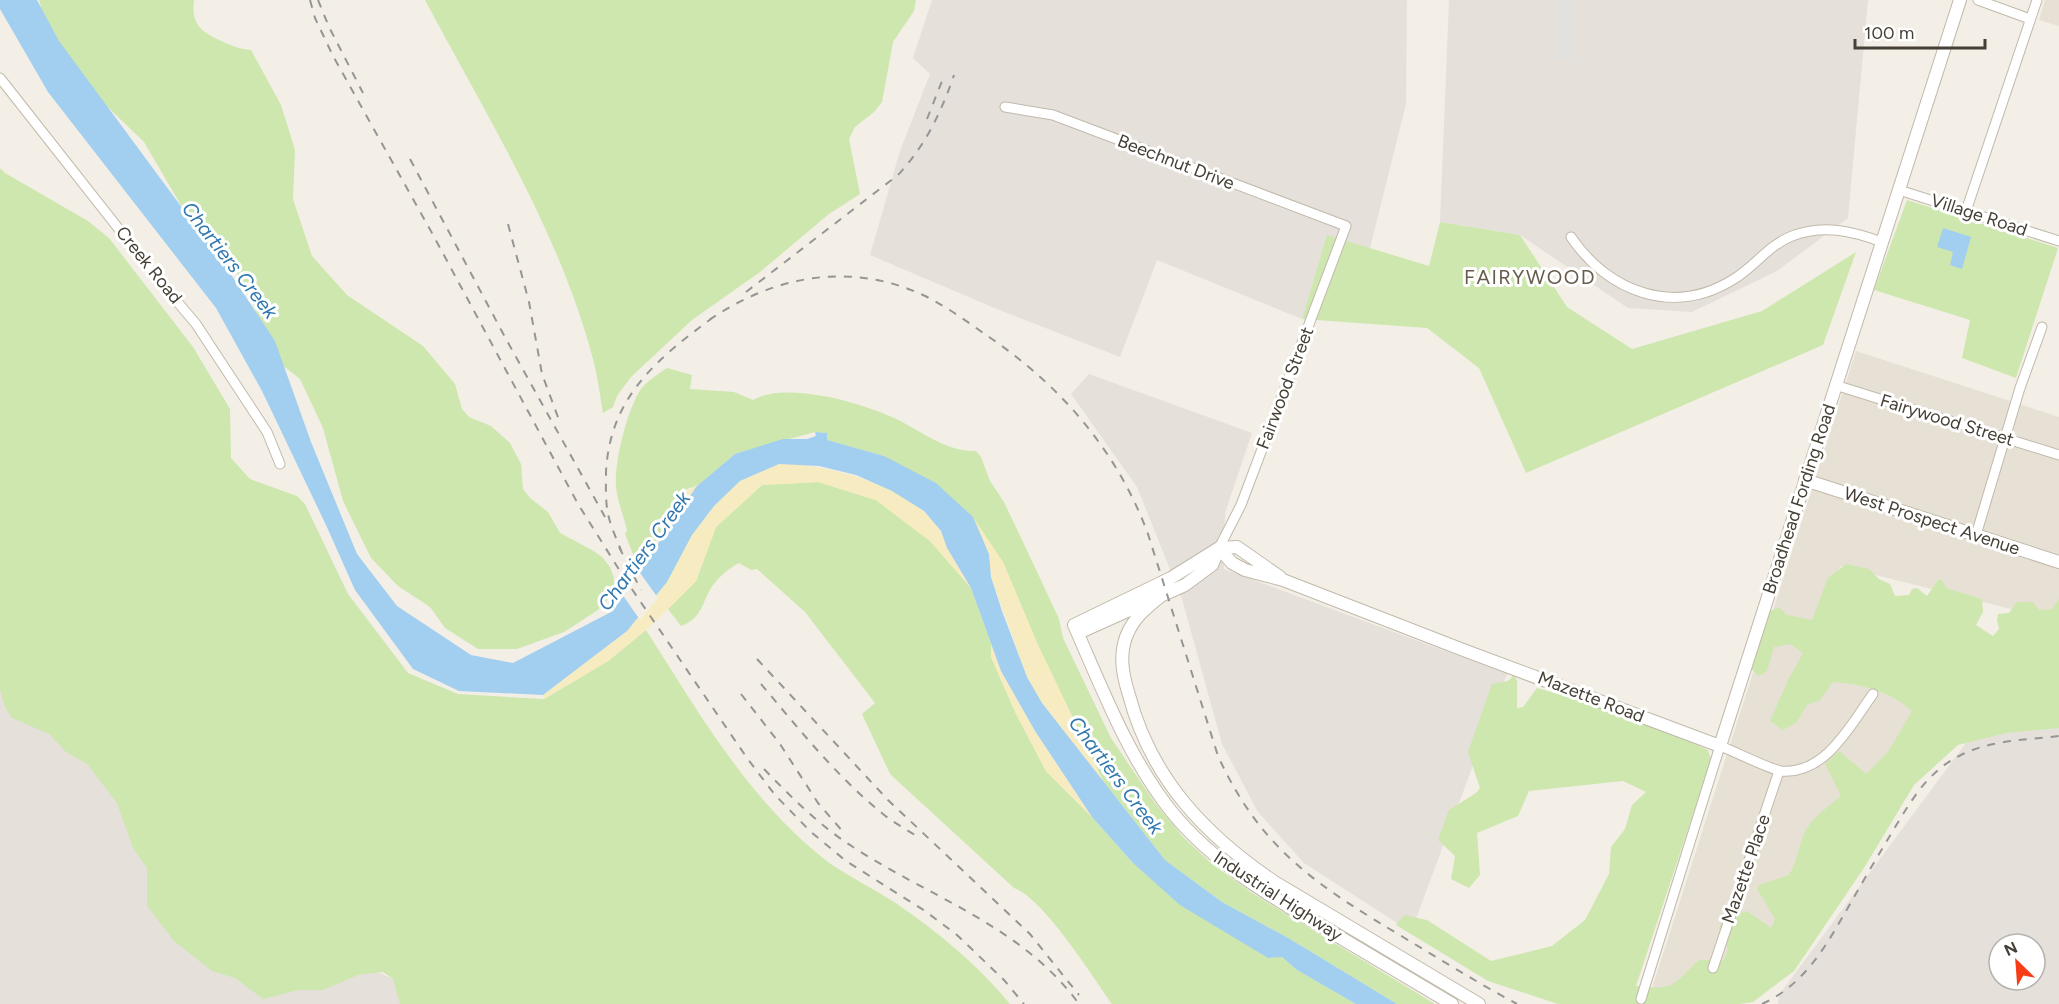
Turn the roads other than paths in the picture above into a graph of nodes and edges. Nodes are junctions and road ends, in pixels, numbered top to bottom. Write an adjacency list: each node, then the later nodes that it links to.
1 (1960, 0): 7 (street, Broadhead Fording Road)
2 (1978, 0): 4 (street)
3 (2037, 0): 4 (street)
4 (2030, 19): 8 (street)
5 (0, 78): 17 (street, Creek Road)
6 (1005, 107): 9 (street, Beechnut Drive)
7 (1899, 190): 8 (street, Village Road); 12 (street, Broadhead Fording Road)
8 (1966, 211): 11 (street, Village Road)
9 (1346, 226): 20 (street, Fairwood Street)
10 (1571, 237): 12 (street)
11 (2059, 241)
12 (1882, 242): 14 (street, Broadhead Fording Road)
13 (2042, 327): 15 (street)
14 (1835, 385): 15 (street, Fairywood Street); 18 (street, Broadhead Fording Road)
15 (2006, 438): 16 (street, Fairywood Street); 19 (street)
16 (2059, 455)
17 (280, 464)
18 (1805, 480): 19 (street, West Prospect Avenue); 25 (street, Broadhead Fording Road)
19 (1976, 535): 21 (street, West Prospect Avenue)
20 (1219, 548): 22 (street, Fairwood Street); 23 (street); 25 (street, Mazette Road)
21 (2059, 562)
22 (1161, 596): 23 (street, Fairwood Street); 30 (street, Industrial Highway)
23 (1076, 629): 29 (street, Industrial Highway)
24 (1873, 694): 26 (street)
25 (1720, 746): 26 (street, Mazette Road); 28 (street, Broadhead Fording Road)
26 (1779, 771): 27 (street, Mazette Place)
27 (1713, 968)
28 (1641, 999)
29 (1452, 1004)
30 (1479, 1004)

